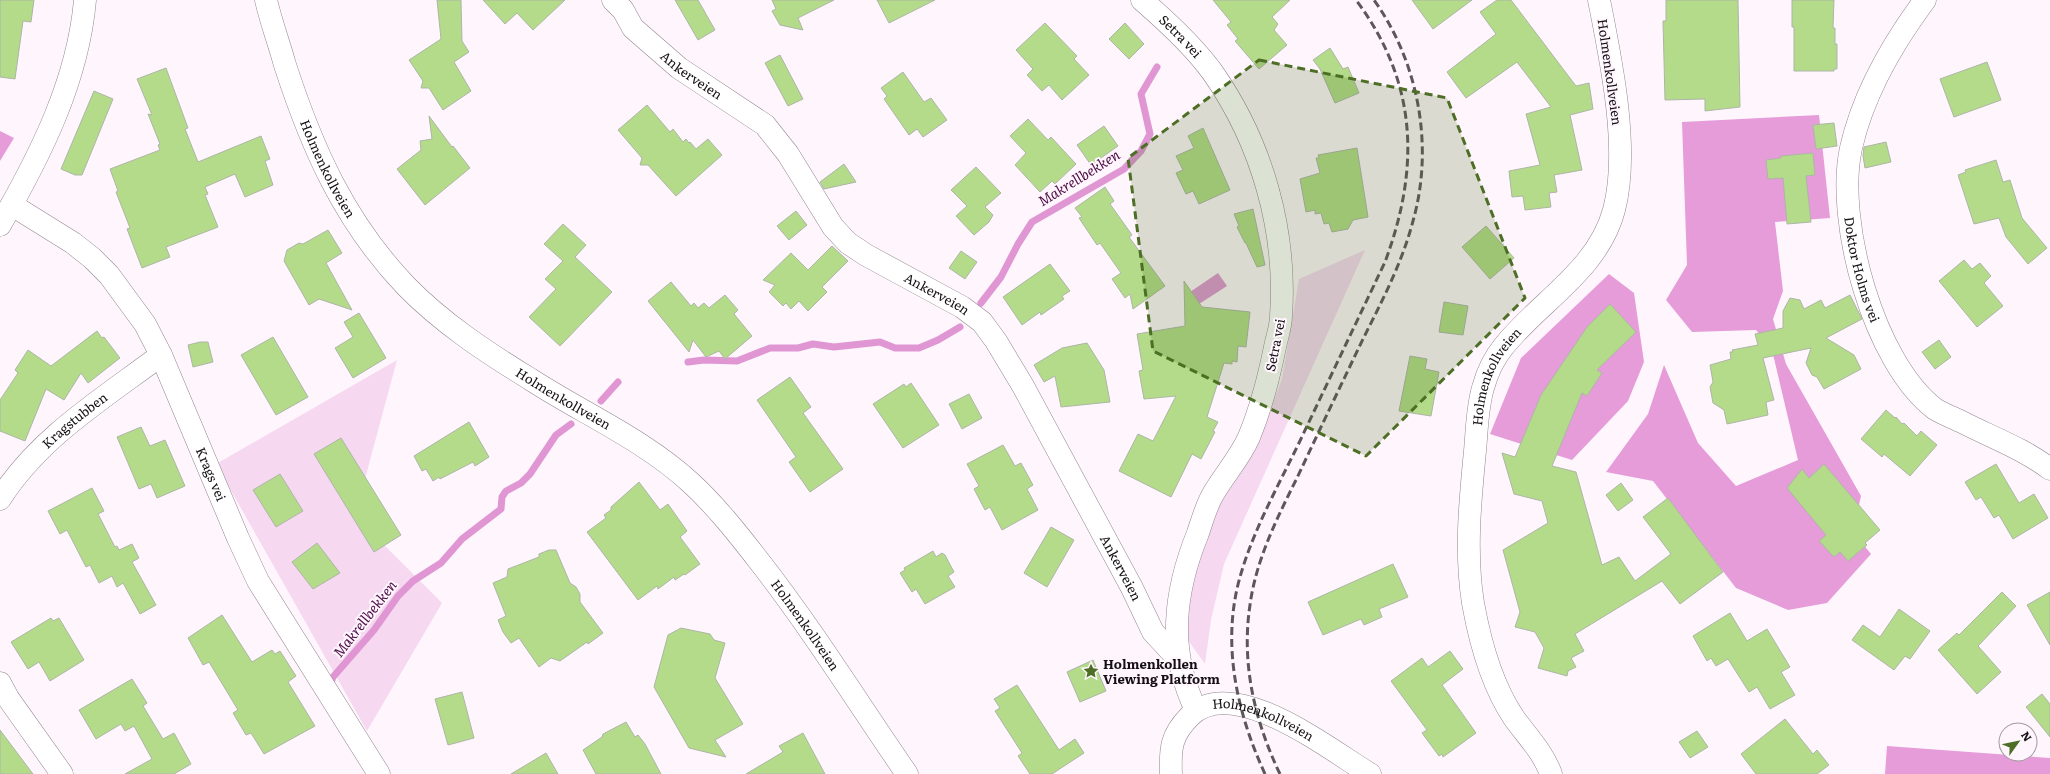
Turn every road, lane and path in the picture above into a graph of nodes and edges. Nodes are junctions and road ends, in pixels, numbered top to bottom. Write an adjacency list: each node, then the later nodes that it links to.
1 (85, 0): 7 (street)
2 (266, 0): 17 (street, Holmenkollveien)
3 (613, 0): 12 (street, Ankerveien)
4 (1142, 0): 12 (street, Setra vei)
5 (1599, 0): 20 (street, Holmenkollveien)
6 (1925, 0): 10 (street, Doktor Holms vei)
7 (12, 205): 8 (street); 9 (street, Krags vei)
8 (0, 225)
9 (161, 355): 11 (street, Kragstubben); 16 (street, Krags vei)
10 (2050, 469)
11 (0, 499)
12 (1179, 660): 14 (street, Setra vei)
13 (0, 684): 15 (street)
14 (1196, 710): 18 (street, Holmenkollveien); 19 (street, Holmenkollveien)
15 (62, 774)
16 (379, 774)
17 (907, 774)
18 (1171, 774)
19 (1370, 774)
20 (1551, 774)

